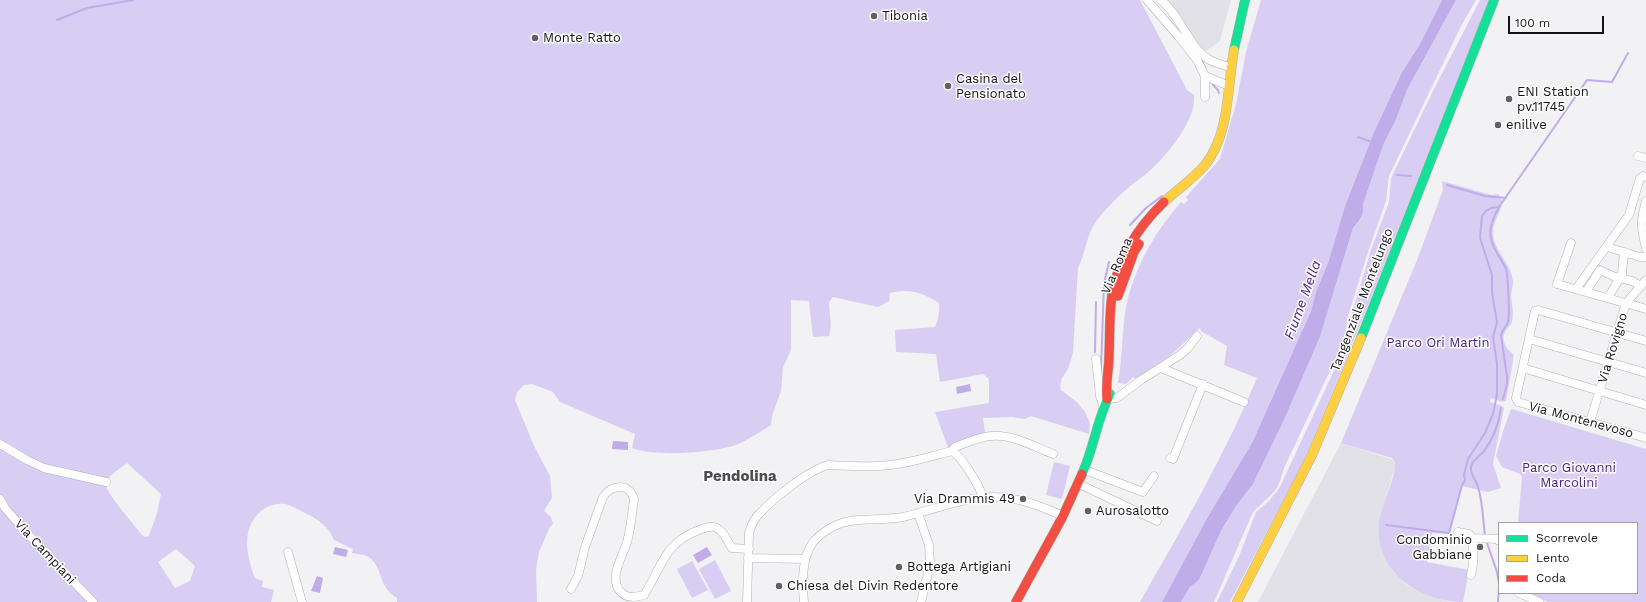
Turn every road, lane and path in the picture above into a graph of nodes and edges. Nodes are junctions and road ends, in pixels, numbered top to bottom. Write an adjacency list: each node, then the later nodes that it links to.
1 (1147, 0): 9 (street)
2 (1161, 0): 8 (street)
3 (1245, 0): 7 (main road, Via Roma)
4 (1252, 0): 7 (main road, Via Roma)
5 (1494, 0): 77 (main road, Tangenziale Montelungo)
6 (1504, 0): 13 (main road)
7 (1234, 57): 8 (main road, Via Roma)
8 (1232, 68): 10 (main road, Via Roma)
9 (1209, 78): 10 (street); 11 (street)
10 (1229, 86): 41 (main road, Via Roma)
11 (1205, 96)
12 (1646, 177): 15 (street)
13 (1430, 188)
14 (1646, 201): 16 (street)
15 (1629, 215): 16 (street); 18 (street)
16 (1643, 220): 19 (street)
17 (1570, 243): 25 (street)
18 (1607, 246): 20 (street); 25 (street)
19 (1646, 249)
20 (1624, 252): 21 (street); 22 (street)
21 (1646, 256)
22 (1621, 278): 24 (street); 26 (street); 27 (street)
23 (1646, 280): 24 (street, Via Rovigno)
24 (1641, 286): 28 (street, Via Rovigno)
25 (1576, 289): 26 (street)
26 (1586, 292): 27 (street)
27 (1608, 298): 28 (street)
28 (1626, 303): 29 (street); 30 (street, Via Rovigno)
29 (1646, 309)
30 (1617, 333): 32 (street); 33 (street); 35 (street, Via Rovigno)
31 (1197, 336): 36 (street)
32 (1529, 339): 35 (street); 37 (street)
33 (1646, 341)
34 (1096, 359): 44 (street)
35 (1608, 362): 38 (street); 40 (street, Via Rovigno)
36 (1161, 368): 39 (street); 41 (street)
37 (1523, 368): 40 (street); 45 (street, Via Montenevoso)
38 (1646, 373)
39 (1203, 384): 42 (street); 51 (street)
40 (1600, 391): 43 (street); 45 (street, Via Rovigno)
41 (1107, 399): 44 (main road, Via Roma)
42 (1244, 402)
43 (1646, 405)
44 (1104, 408): 52 (main road, Via Roma)
45 (1590, 422): 47 (street, Via Montenevoso)
46 (1330, 437): 78 (main road)
47 (1646, 438)
48 (0, 444): 54 (street)
49 (952, 452): 50 (street); 56 (street); 64 (street)
50 (1053, 454)
51 (1170, 458)
52 (1085, 470): 53 (street); 55 (main road, Via Roma)
53 (1154, 476)
54 (106, 482)
55 (1079, 484): 59 (main road, Via Roma); 60 (street)
56 (983, 498): 58 (street); 59 (street)
57 (0, 499): 71 (street, Via Campiani)
58 (918, 513): 67 (street); 75 (street)
59 (1061, 515): 76 (main road, Via Roma)
60 (1157, 521)
61 (1458, 532): 62 (street)
62 (1473, 538): 63 (street); 68 (street)
63 (1498, 540)
64 (749, 549): 66 (street); 69 (street)
65 (288, 552): 72 (street)
66 (748, 558): 67 (street); 73 (street)
67 (805, 559): 74 (street)
68 (1471, 575)
69 (571, 589)
70 (1522, 594): 79 (street)
71 (93, 602)
72 (302, 602)
73 (747, 602)
74 (804, 602)
75 (921, 602)
76 (1016, 602)
77 (1237, 602)
78 (1246, 602)
79 (1539, 602)

